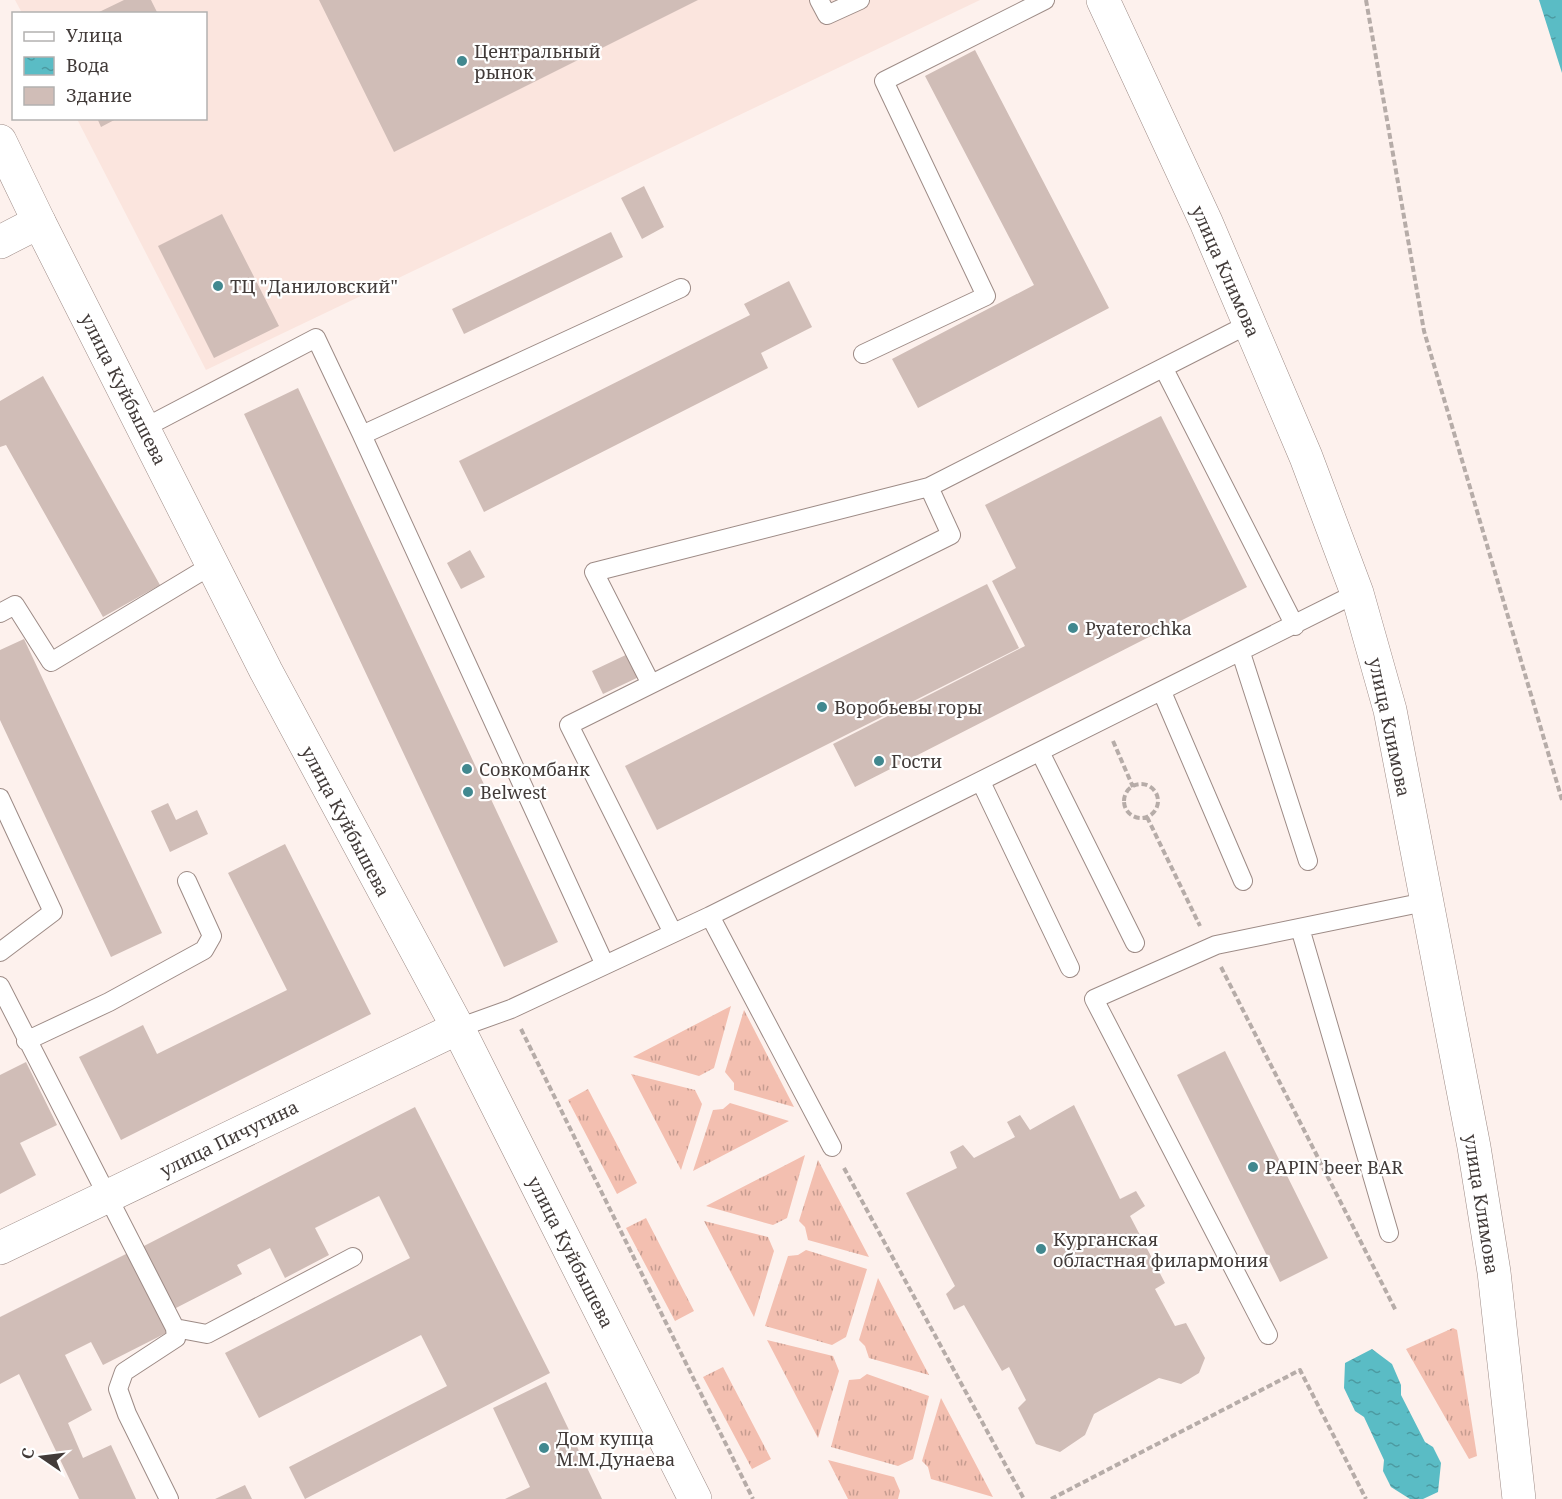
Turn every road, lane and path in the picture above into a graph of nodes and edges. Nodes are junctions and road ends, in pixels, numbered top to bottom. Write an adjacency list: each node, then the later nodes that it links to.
1 (819, 0): 2 (lane)
2 (860, 0)
3 (1045, 0): 11 (lane)
4 (1102, 0): 10 (street, улица Климова)
5 (1366, 0): 28 (path)
6 (0, 141): 7 (street, улица Куйбышева)
7 (39, 222): 8 (street); 13 (street, улица Куйбышева)
8 (0, 242)
9 (681, 288): 14 (lane)
10 (1249, 324): 12 (lane); 17 (street, улица Климова)
11 (863, 354)
12 (1164, 369): 15 (lane); 19 (lane)
13 (144, 428): 14 (lane); 16 (street, улица Куйбышева)
14 (362, 435): 41 (lane)
15 (929, 487): 21 (lane); 21 (lane)
16 (212, 565): 18 (lane); 45 (street, улица Куйбышева)
17 (1357, 593): 19 (lane); 33 (street, улица Климова)
18 (0, 613)
19 (1295, 627): 20 (lane)
20 (1241, 653): 22 (lane); 30 (lane)
21 (651, 684): 37 (lane)
22 (1162, 692): 24 (lane); 32 (lane)
23 (1112, 737): 26 (path)
24 (1040, 752): 25 (lane); 38 (lane)
25 (981, 782): 34 (lane); 42 (lane)
26 (1133, 787): 29 (path); 29 (path)
27 (0, 798): 39 (lane)
28 (1562, 801)
29 (1147, 817): 36 (path)
30 (1308, 861)
31 (187, 881): 46 (lane)
32 (1243, 881)
33 (1425, 902): 35 (lane); 61 (street, улица Климова)
34 (710, 916): 37 (lane); 47 (lane)
35 (1300, 928): 49 (lane); 54 (lane)
36 (1202, 929)
37 (673, 933): 41 (lane)
38 (1135, 943)
39 (0, 951)
40 (1217, 959): 52 (path)
41 (605, 965): 44 (lane)
42 (1071, 968)
43 (0, 986): 46 (lane)
44 (511, 1009): 45 (lane); 57 (path)
45 (458, 1028): 48 (street, улица Пичугина); 56 (street, улица Куйбышева)
46 (26, 1041): 48 (lane)
47 (832, 1147): 58 (path)
48 (109, 1196): 50 (street, улица Пичугина); 53 (lane)
49 (1389, 1233)
50 (0, 1248)
51 (353, 1257): 53 (lane)
52 (1396, 1311)
53 (175, 1328): 55 (lane)
54 (1268, 1335)
55 (169, 1499)
56 (695, 1499)
57 (753, 1499)
58 (1024, 1499)
59 (1051, 1499): 60 (path)
60 (1366, 1499)
61 (1519, 1499)

